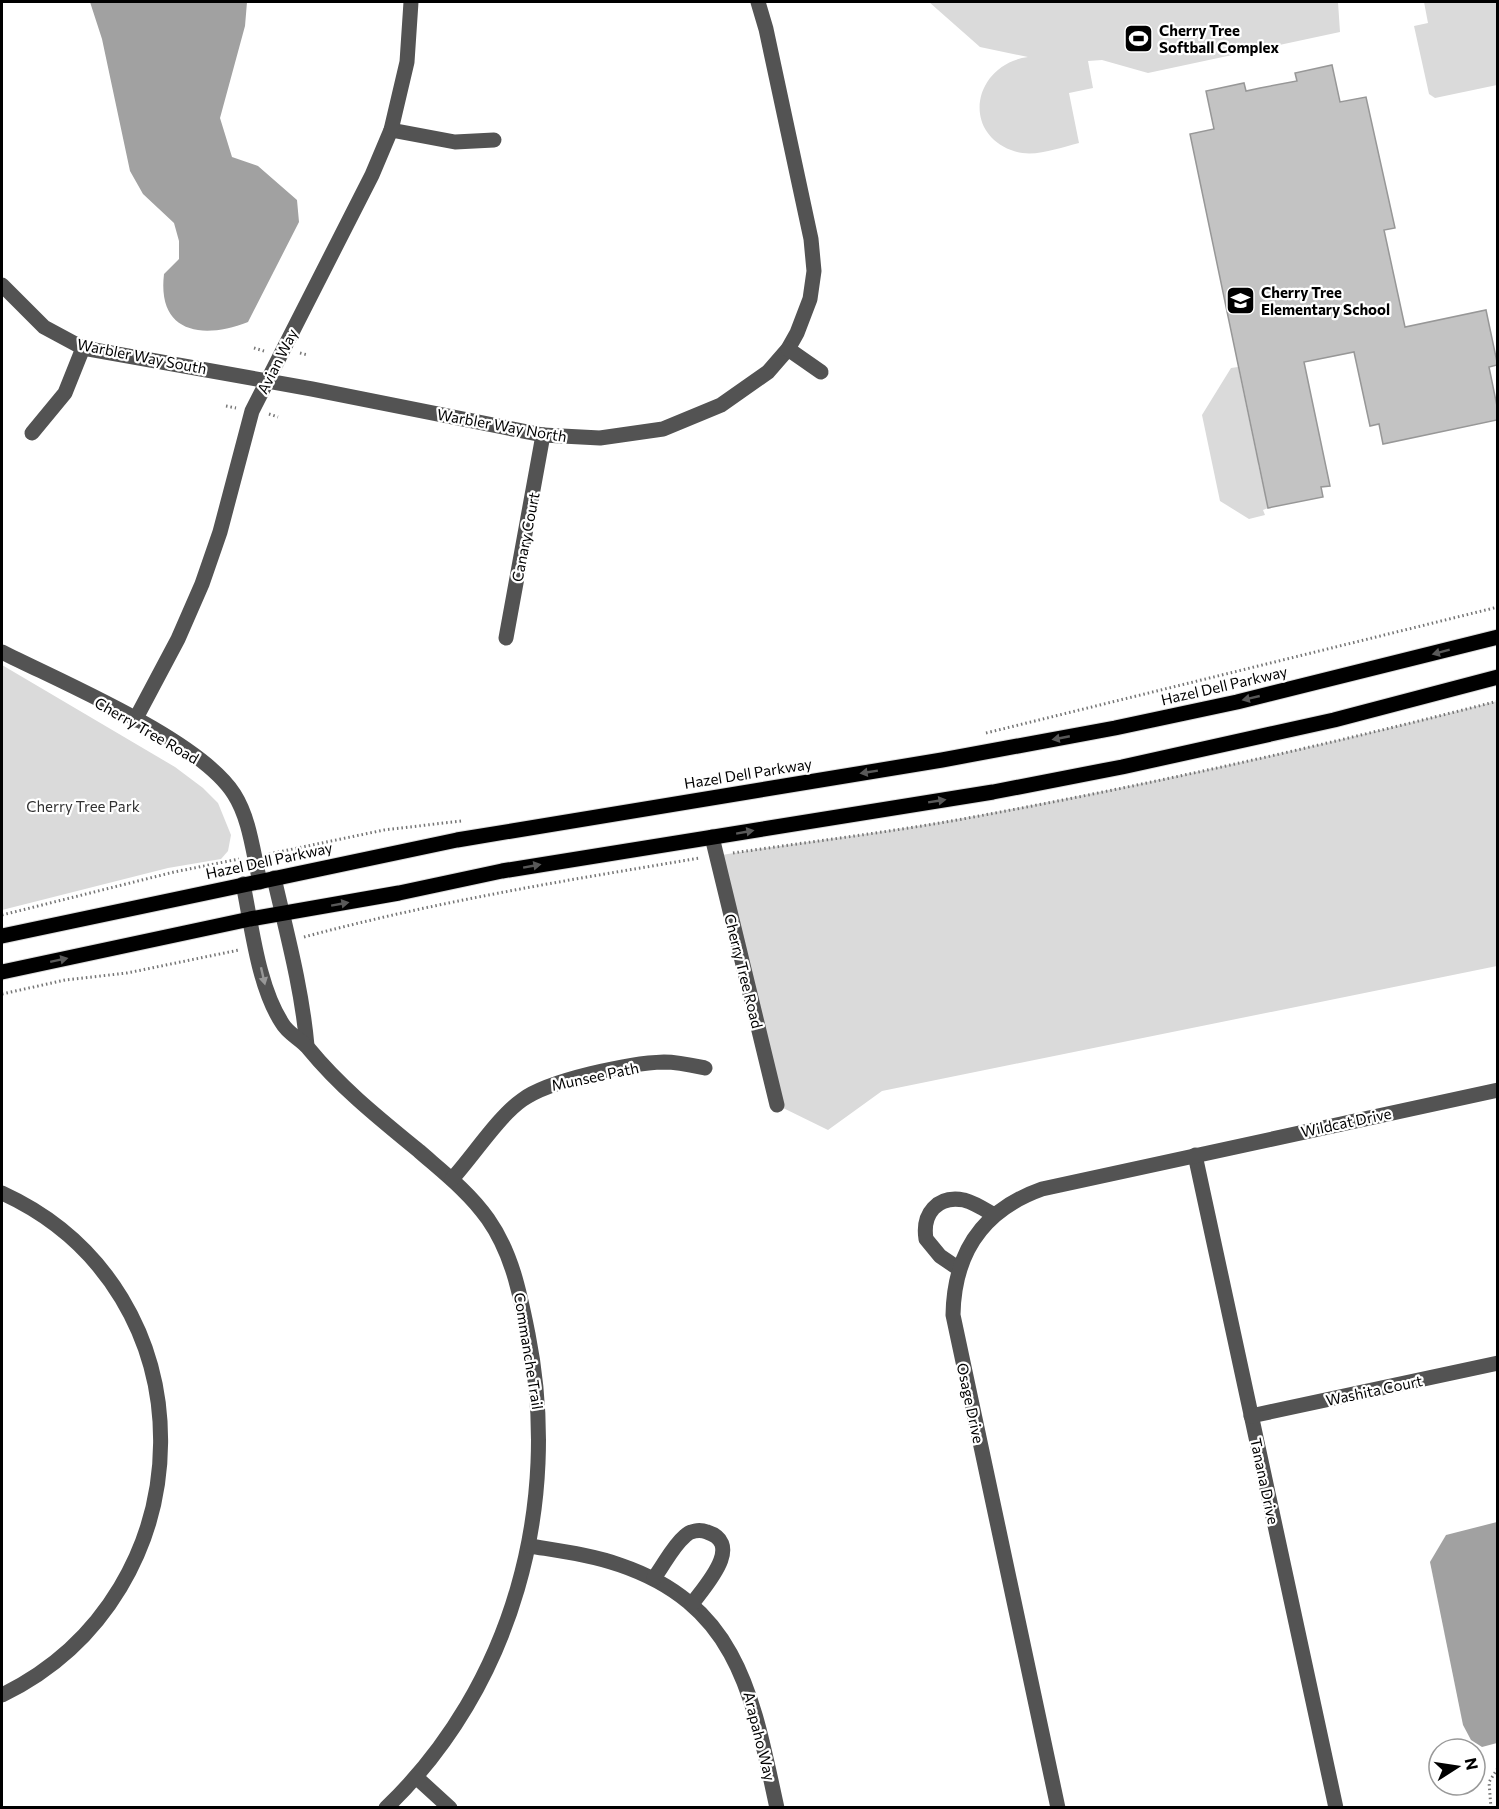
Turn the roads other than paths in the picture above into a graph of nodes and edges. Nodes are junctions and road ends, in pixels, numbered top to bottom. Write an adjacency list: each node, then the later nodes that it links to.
1 (411, 2): 3 (street, Avian Way)
2 (758, 2): 7 (street, Warbler Way North)
3 (391, 130): 4 (street); 9 (street, Avian Way)
4 (494, 140)
5 (2, 285): 6 (street, Warbler Way South)
6 (83, 348): 9 (street, Warbler Way South); 10 (street)
7 (788, 349): 8 (street); 11 (street, Warbler Way North)
8 (821, 372)
9 (266, 381): 11 (street, Warbler Way North); 16 (street, Avian Way)
10 (32, 433)
11 (543, 435): 12 (street, Canary Court)
12 (506, 638)
13 (1497, 638): 18 (main road, Hazel Dell Parkway, one-way to 18)
14 (2, 652): 16 (street, Cherry Tree Road)
15 (1497, 678): 17 (main road, one-way to 15)
16 (135, 720): 18 (street, Cherry Tree Road)
17 (712, 837): 20 (main road, one-way to 17); 27 (street, Cherry Tree Road)
18 (267, 880): 19 (main road, Hazel Dell Parkway); 20 (street, Cherry Tree Road)
19 (243, 884): 21 (street, Commanche Trail); 22 (main road, Hazel Dell Parkway)
20 (283, 914): 21 (main road); 24 (street)
21 (250, 919): 23 (main road, one-way to 21); 24 (street, Commanche Trail, one-way to 24)
22 (2, 936)
23 (2, 972)
24 (307, 1046): 29 (street, Commanche Trail)
25 (705, 1068): 29 (street, Munsee Path)
26 (1497, 1090): 28 (street, Wildcat Drive)
27 (777, 1105)
28 (1195, 1155): 31 (street, Osage Drive); 34 (street, Tanana Drive)
29 (452, 1179): 35 (street, Commanche Trail)
30 (2, 1193): 38 (street)
31 (994, 1215): 32 (street, Osage Drive); 32 (street)
32 (959, 1269): 43 (street, Osage Drive)
33 (1497, 1363): 34 (street, Washita Court)
34 (1251, 1416): 44 (street, Tanana Drive)
35 (530, 1546): 36 (street, Arapaho Way); 39 (street, Commanche Trail)
36 (654, 1578): 37 (street, Arapaho Way); 37 (street)
37 (692, 1604): 42 (street, Arapaho Way)
38 (2, 1695)
39 (416, 1778): 40 (street, Commanche Trail); 41 (street)
40 (386, 1808)
41 (450, 1808)
42 (777, 1808)
43 (1058, 1808)
44 (1336, 1808)

